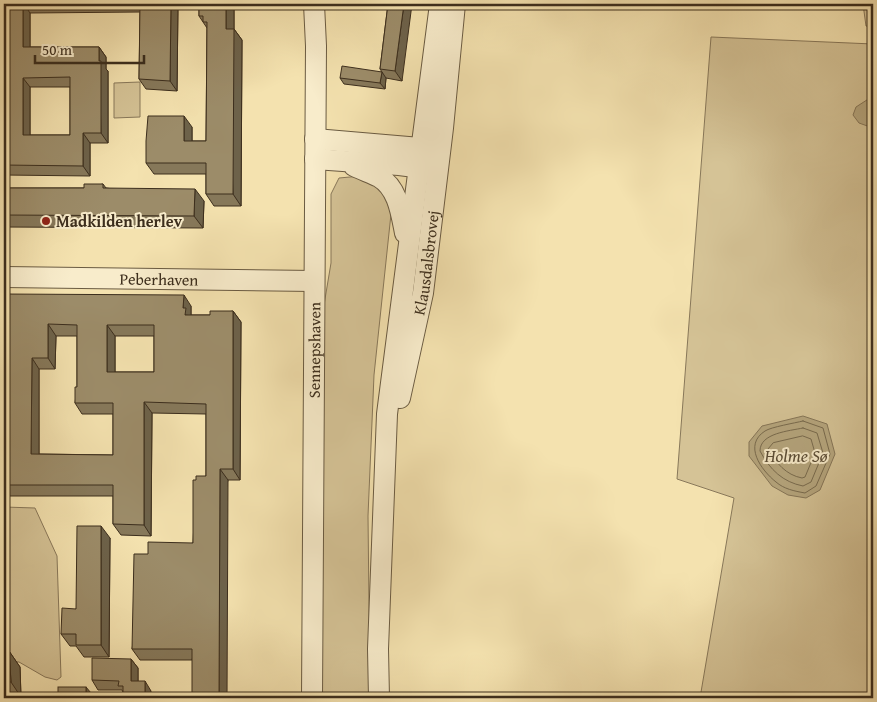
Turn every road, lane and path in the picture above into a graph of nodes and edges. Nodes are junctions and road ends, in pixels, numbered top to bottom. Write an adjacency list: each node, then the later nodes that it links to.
1 (314, 4): 4 (street, Sennepshaven)
2 (440, 4): 5 (street, Klausdalsbrovej)
3 (455, 4): 7 (street, Klausdalsbrovej)
4 (315, 149): 5 (street); 6 (street); 10 (street, Sennepshaven)
5 (419, 158): 6 (street); 7 (street); 8 (street, Klausdalsbrovej)
6 (340, 160): 8 (street)
7 (438, 170): 11 (street, Klausdalsbrovej)
8 (408, 246): 11 (street, Klausdalsbrovej)
9 (4, 277): 10 (street, Peberhaven)
10 (314, 281): 12 (street, Sennepshaven)
11 (383, 521): 13 (street, Klausdalsbrovej)
12 (312, 698)
13 (379, 698)

